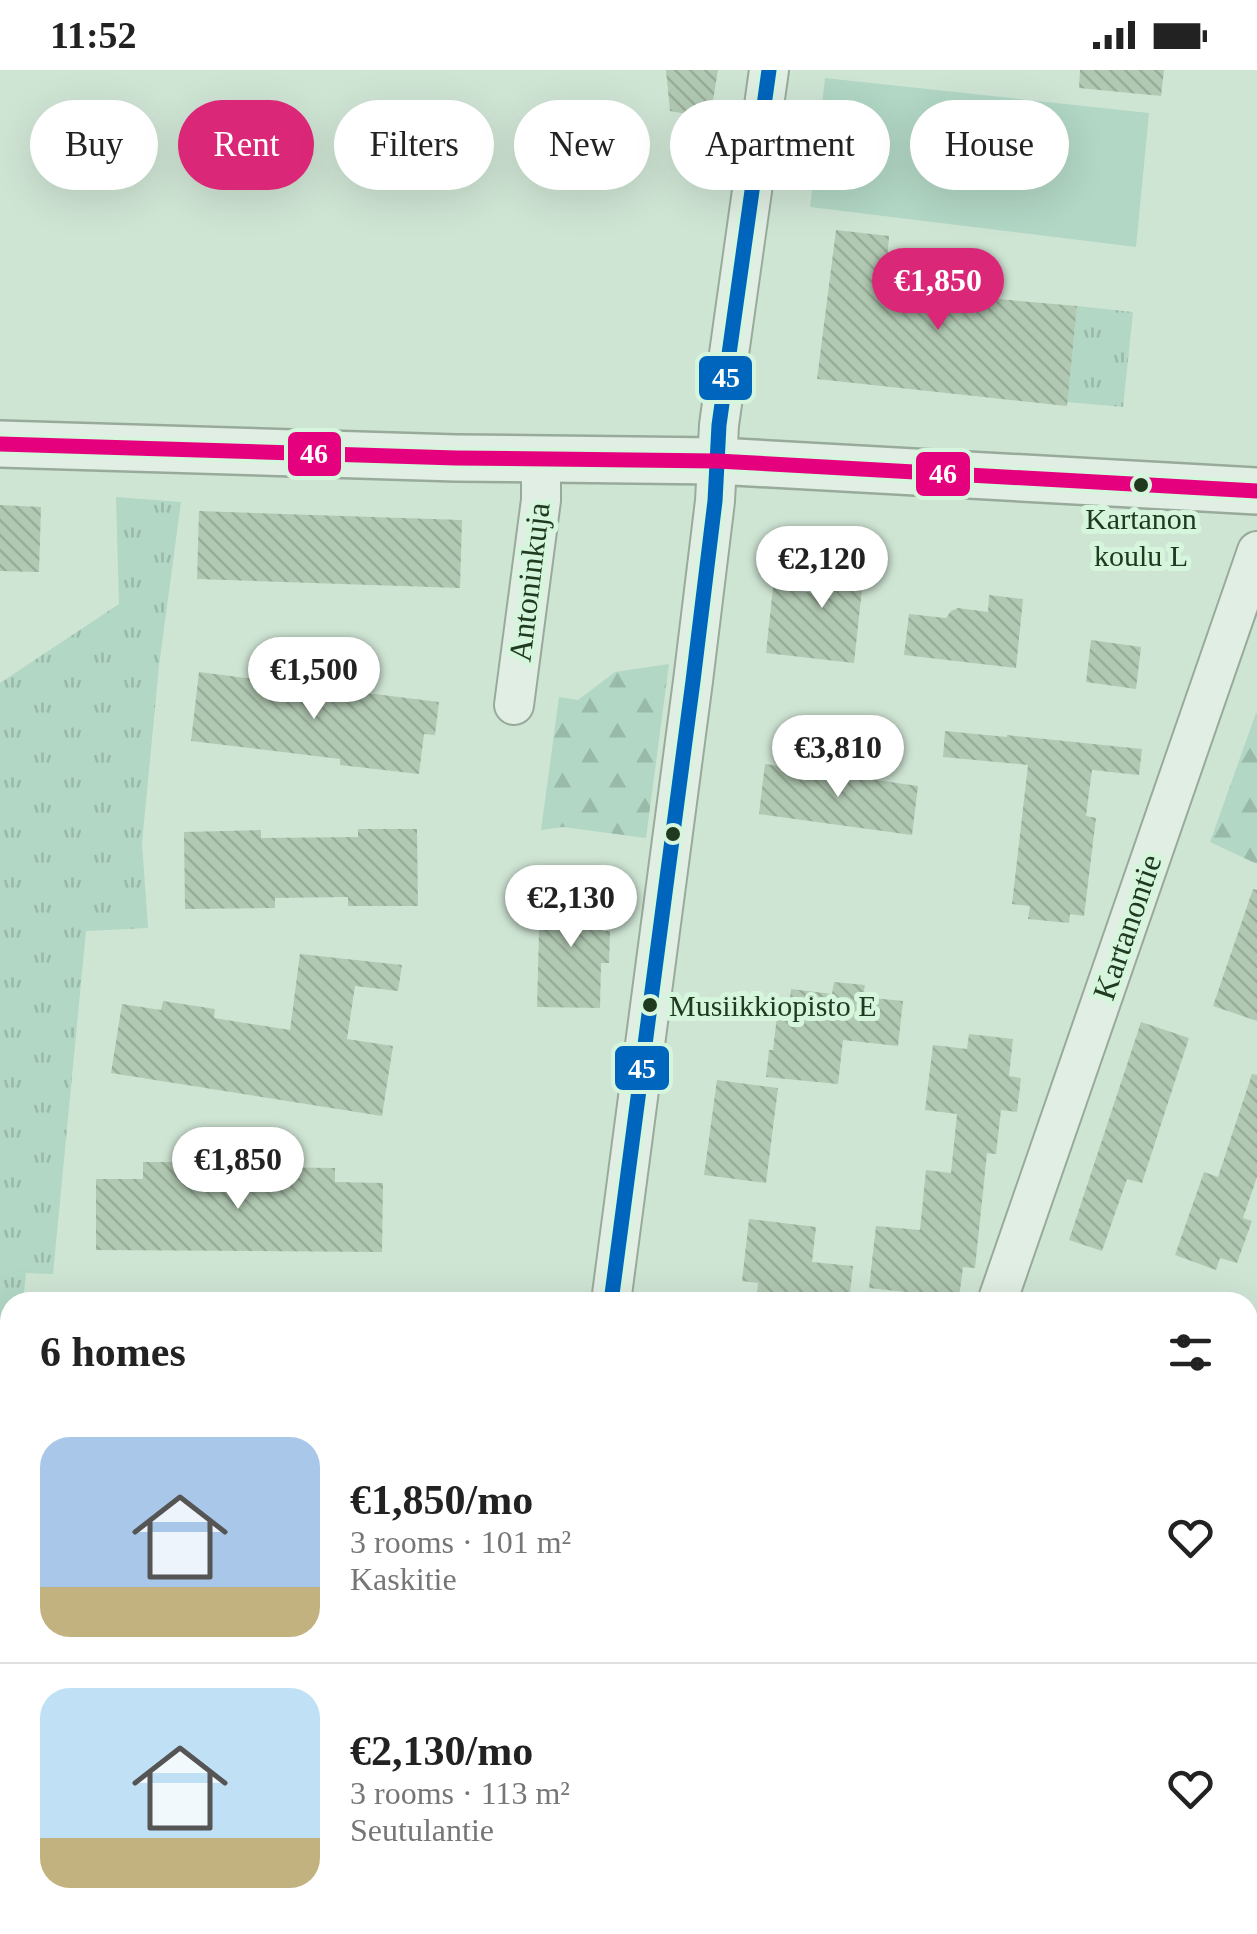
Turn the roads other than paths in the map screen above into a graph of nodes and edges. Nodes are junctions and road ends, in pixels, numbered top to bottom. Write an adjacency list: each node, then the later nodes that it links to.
1 (769, 70): 4 (street)
2 (0, 444): 3 (street)
3 (540, 459): 4 (street); 7 (street, Antoninkuja)
4 (717, 461): 5 (street); 8 (street)
5 (1257, 491)
6 (1257, 551): 9 (street, Kartanontie)
7 (514, 706)
8 (612, 1292)
9 (1000, 1292)

